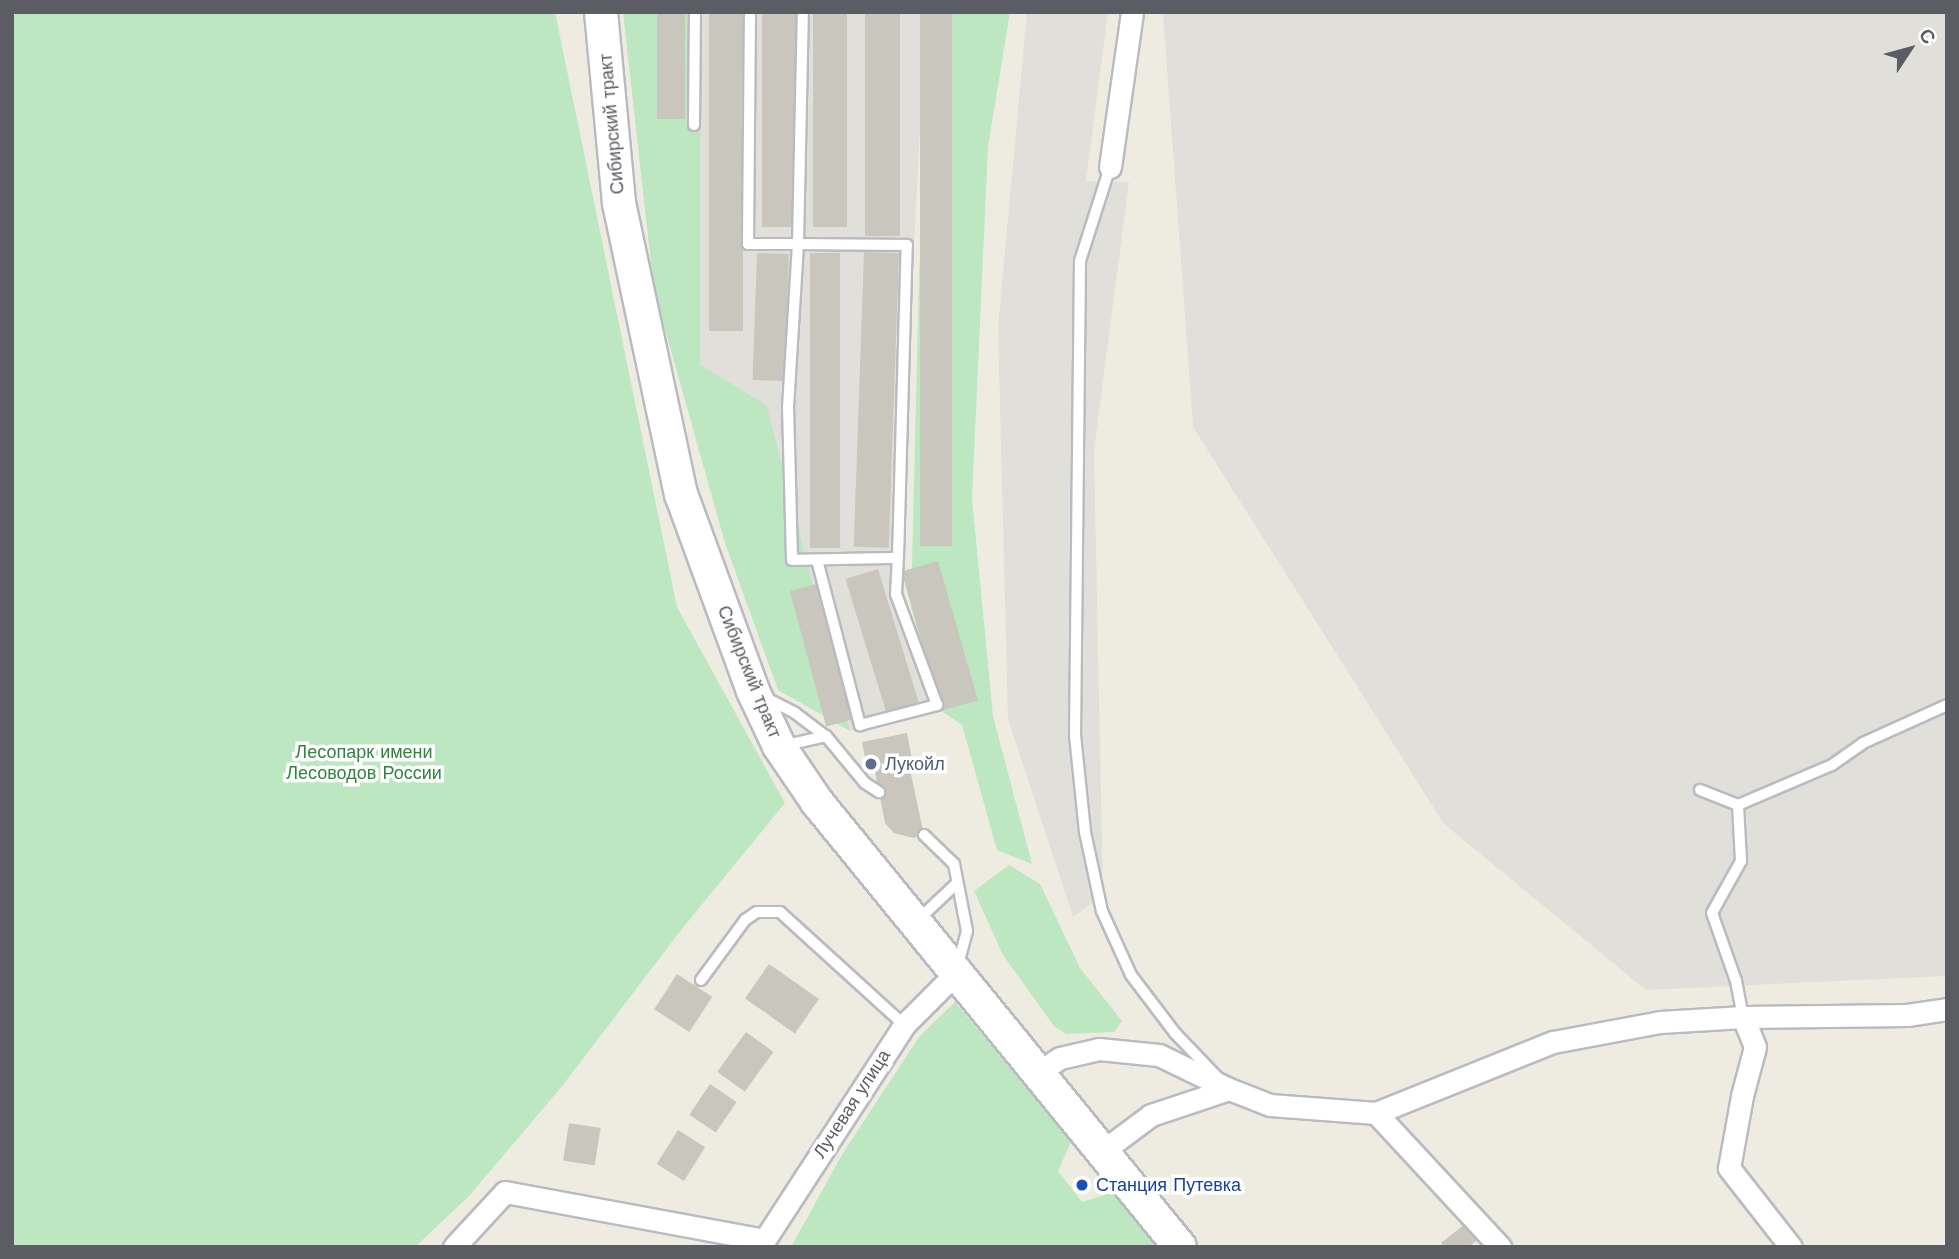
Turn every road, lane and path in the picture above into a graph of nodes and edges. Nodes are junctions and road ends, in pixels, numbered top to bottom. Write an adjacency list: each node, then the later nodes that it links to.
1 (601, 12): 11 (main road, Сибирский тракт)
2 (695, 12): 6 (lane)
3 (750, 12): 8 (lane)
4 (803, 12): 8 (lane)
5 (1132, 12): 7 (street)
6 (695, 125)
7 (1110, 167): 27 (lane)
8 (798, 244): 9 (lane); 10 (lane)
9 (898, 558): 10 (lane); 10 (lane)
10 (817, 560)
11 (753, 691): 13 (lane); 14 (main road, Сибирский тракт)
12 (1947, 705): 17 (lane)
13 (826, 736): 14 (lane); 16 (lane)
14 (779, 746): 20 (main road, Сибирский тракт)
15 (1700, 790): 17 (lane)
16 (879, 792)
17 (1738, 805): 24 (lane)
18 (924, 835): 19 (lane)
19 (957, 883): 20 (lane); 21 (lane)
20 (916, 922): 21 (main road, Сибирский тракт)
21 (957, 972): 25 (street, Лучевая улица); 26 (main road, Сибирский тракт)
22 (701, 980): 25 (lane)
23 (1947, 1009): 24 (street)
24 (1744, 1017): 28 (street); 34 (street)
25 (904, 1025): 30 (street, Лучевая улица)
26 (1039, 1072): 27 (street); 29 (main road, Сибирский тракт)
27 (1229, 1088): 28 (street); 29 (street)
28 (1376, 1113): 33 (street)
29 (1104, 1150): 32 (main road, Сибирский тракт)
30 (762, 1243): 31 (street)
31 (454, 1247)
32 (1180, 1247)
33 (1500, 1247)
34 (1791, 1247)

